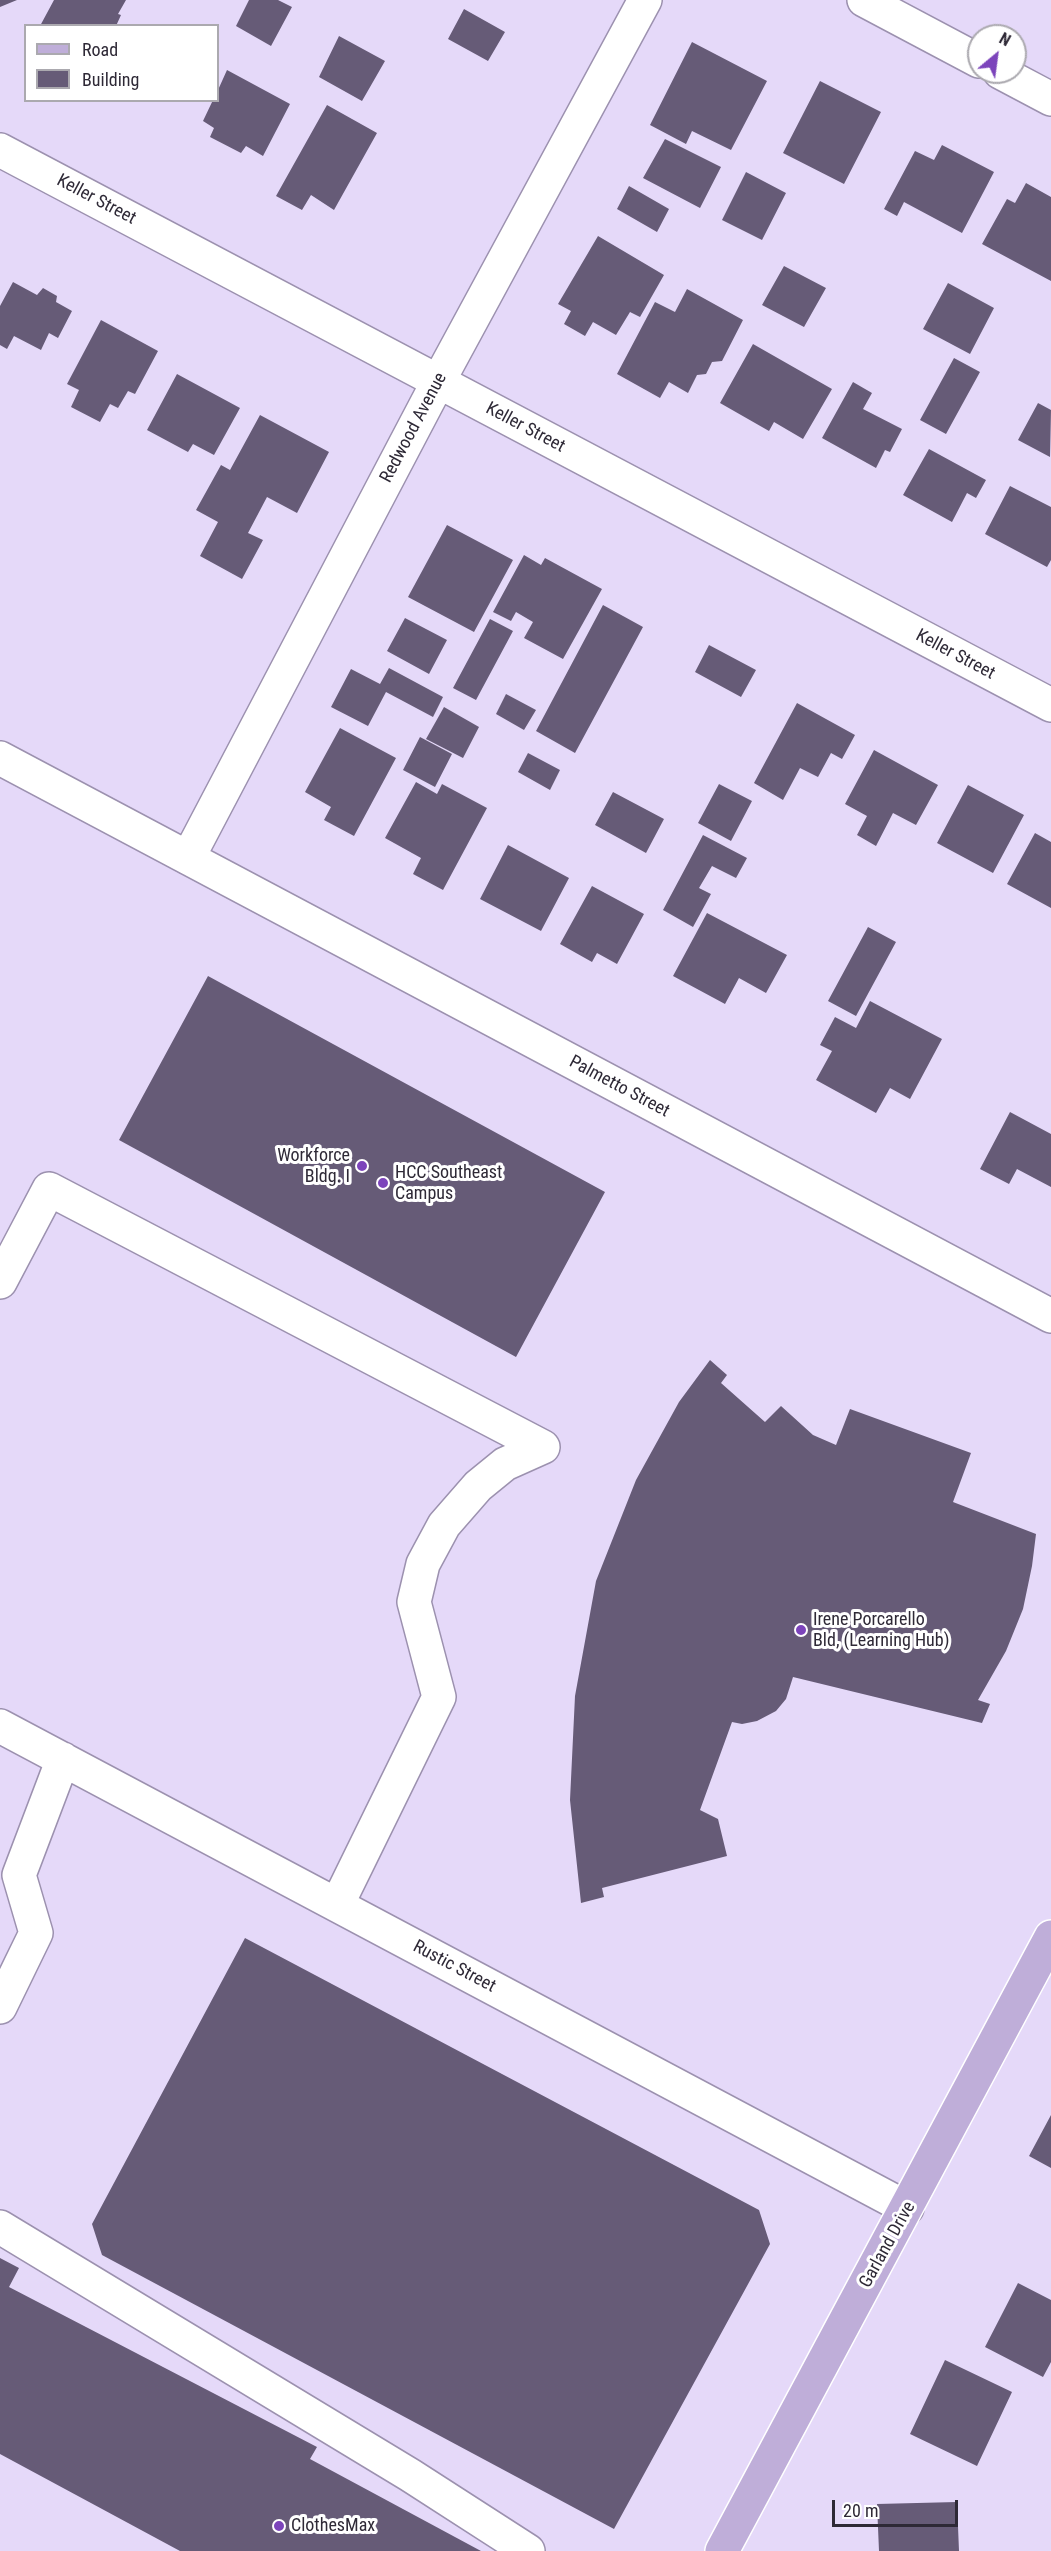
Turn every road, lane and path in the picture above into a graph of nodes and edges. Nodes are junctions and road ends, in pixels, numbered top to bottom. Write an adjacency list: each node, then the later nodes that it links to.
1 (645, 0): 7 (street, Redwood Avenue)
2 (864, 0): 3 (street)
3 (967, 55)
4 (1023, 84): 5 (street)
5 (1051, 99)
6 (0, 150): 7 (street, Keller Street)
7 (438, 382): 8 (street, Keller Street); 10 (street, Redwood Avenue)
8 (1051, 705)
9 (0, 758): 10 (street, Palmetto Street)
10 (188, 858): 12 (street, Palmetto Street)
11 (0, 1282): 15 (street)
12 (1051, 1316)
13 (0, 1726): 14 (street, Rustic Street)
14 (63, 1760): 15 (street, Rustic Street); 17 (street)
15 (337, 1905): 18 (street, Rustic Street)
16 (1051, 1937): 18 (main road, Garland Drive)
17 (0, 2007)
18 (908, 2208): 21 (main road, Garland Drive)
19 (0, 2227): 20 (street)
20 (528, 2551)
21 (718, 2551)

